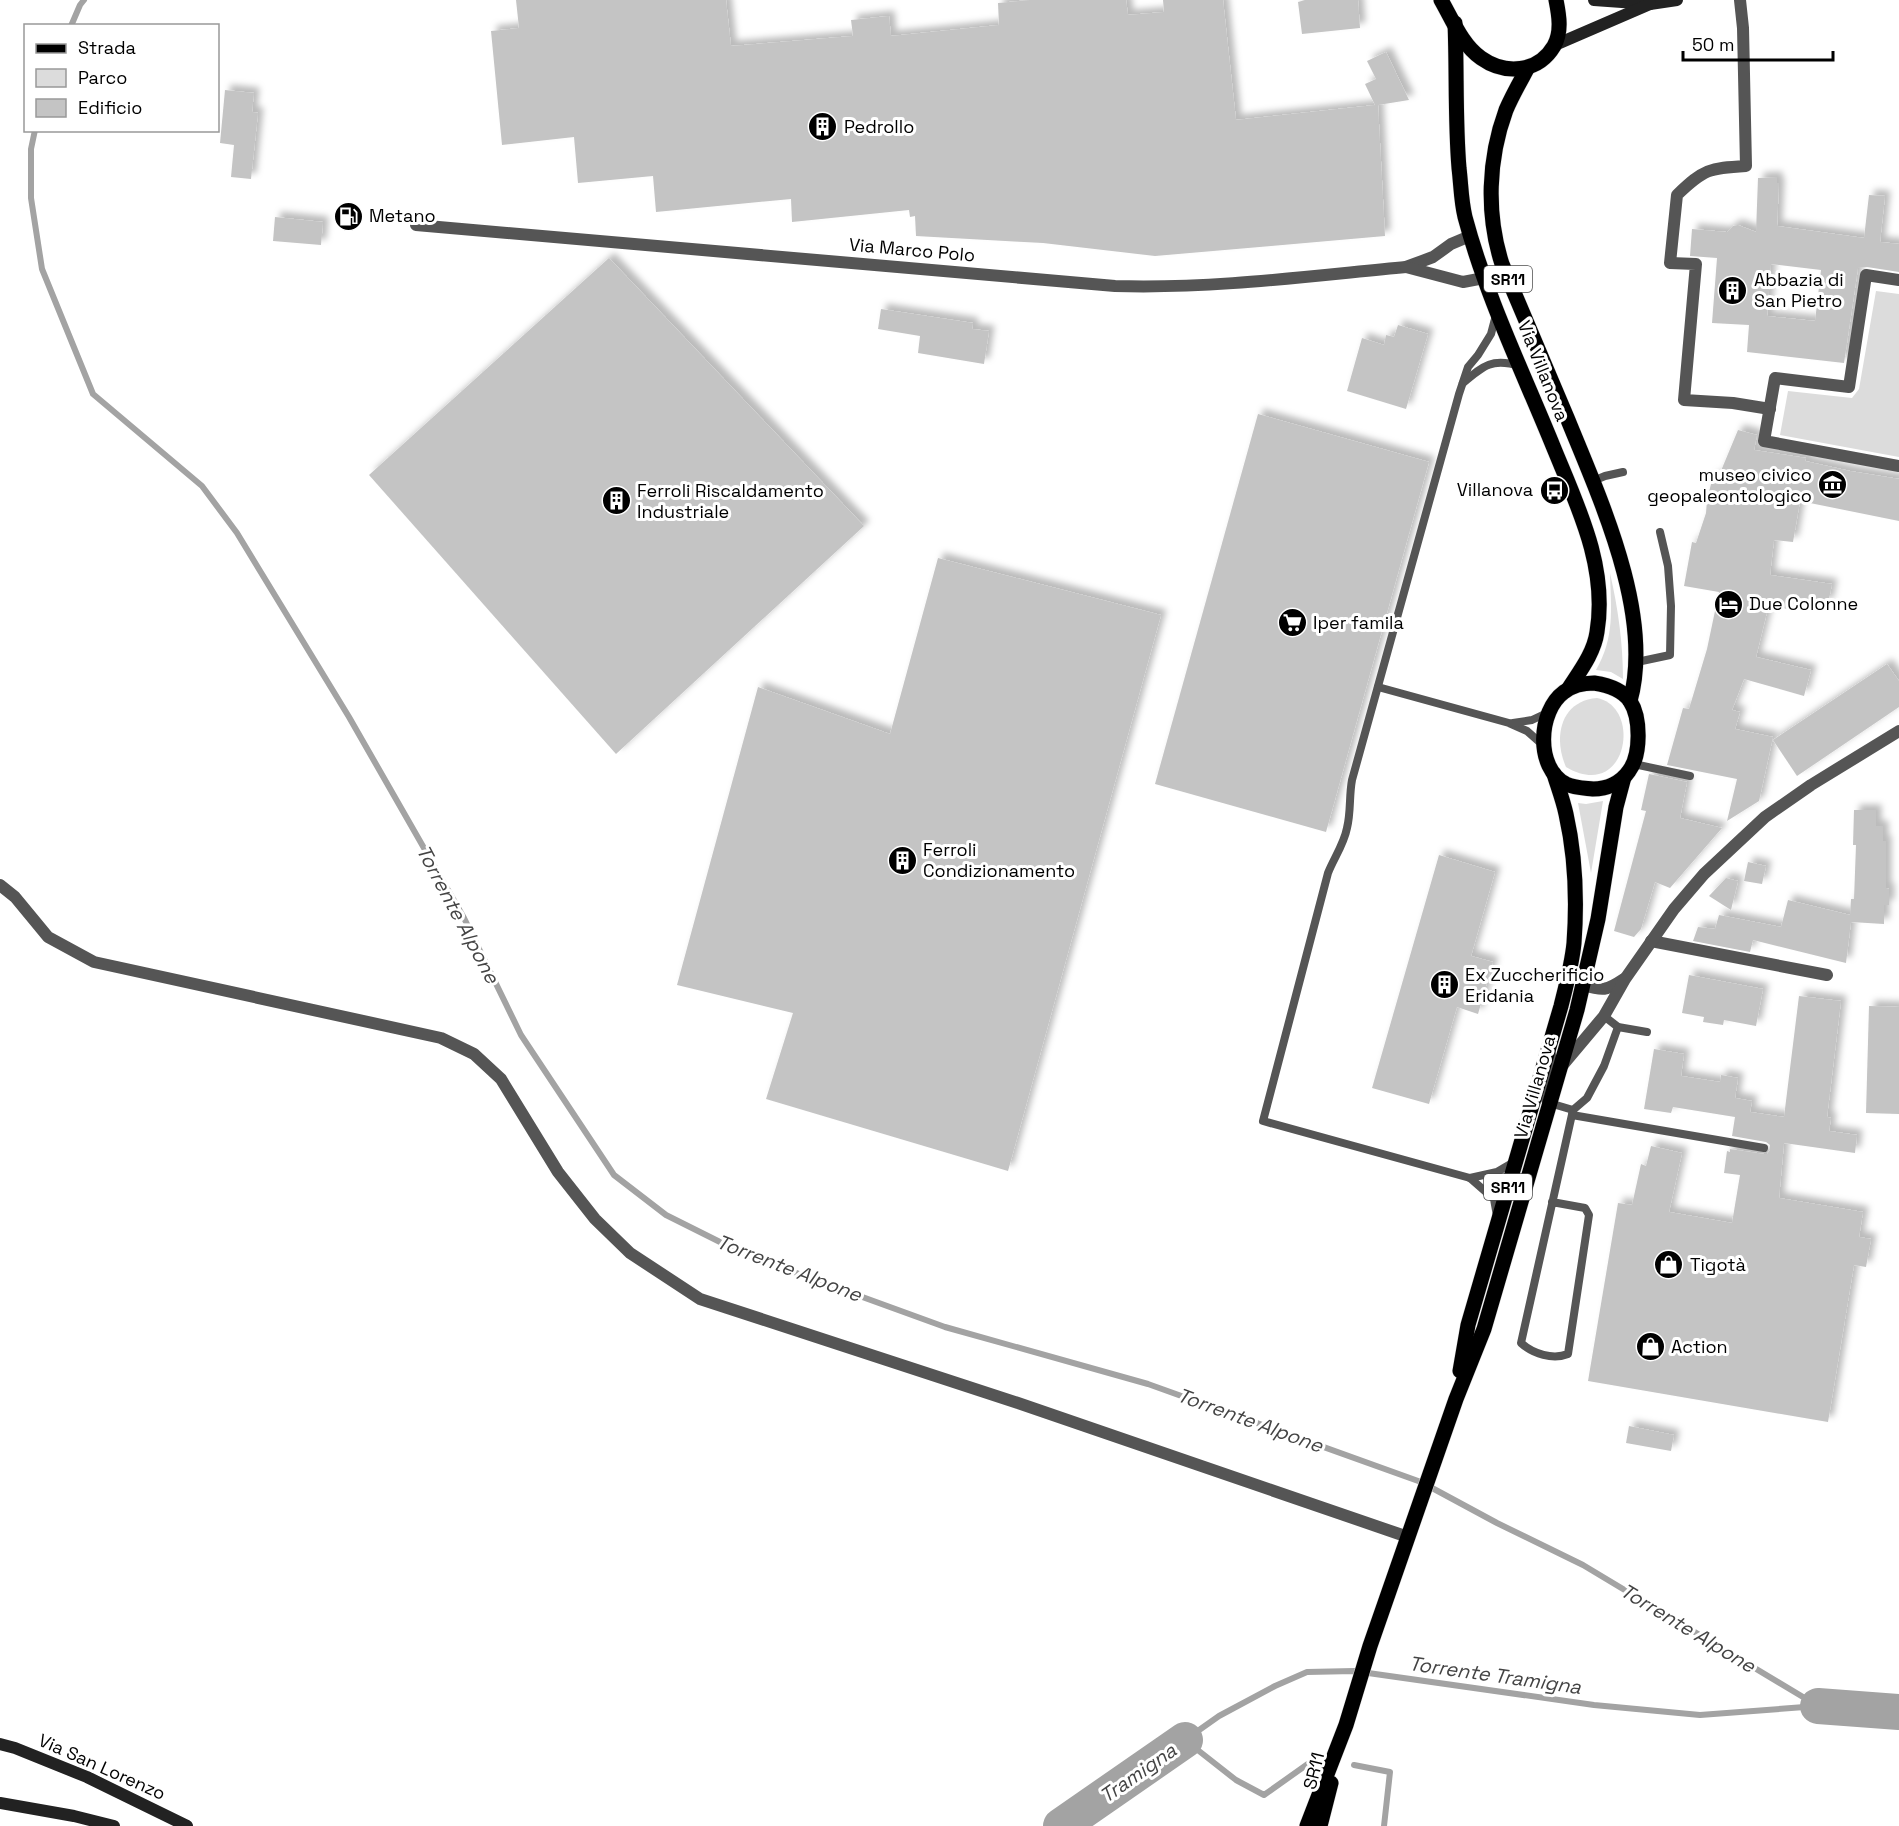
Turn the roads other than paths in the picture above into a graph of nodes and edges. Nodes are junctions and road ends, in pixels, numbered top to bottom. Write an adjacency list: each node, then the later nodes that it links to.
1 (1441, 0): 7 (main road)
2 (1556, 0): 8 (main road)
3 (1593, 0): 6 (street)
4 (1677, 0): 6 (street)
5 (1740, 0): 18 (street)
6 (1650, 4): 8 (street)
7 (1455, 23): 9 (main road); 11 (main road, Via Villanova / SR11)
8 (1555, 45): 9 (main road)
9 (1527, 69): 21 (main road, Via Villanova / SR11)
10 (416, 225): 12 (street, Via Marco Polo)
11 (1470, 236): 12 (street, Via Marco Polo); 13 (main road, Via Villanova / SR11)
12 (1406, 267): 13 (street, Via Marco Polo)
13 (1484, 278): 15 (main road, Via Villanova / SR11)
14 (1899, 280): 18 (street)
15 (1497, 310): 16 (main road, Via Villanova / SR11); 17 (lane)
16 (1520, 366): 17 (lane); 25 (main road, Via Villanova / SR11)
17 (1462, 383): 24 (lane)
18 (1770, 409): 19 (street)
19 (1899, 466)
20 (1623, 472): 21 (lane)
21 (1593, 482): 23 (main road, Via Villanova / SR11)
22 (1660, 532): 23 (lane)
23 (1637, 662): 26 (main road, Via Villanova / SR11)
24 (1378, 687): 28 (lane); 49 (lane)
25 (1569, 688): 26 (main road); 27 (main road, SR11)
26 (1630, 701): 31 (main road, SR11)
27 (1549, 712): 28 (lane); 30 (main road, SR11)
28 (1509, 723): 30 (lane)
29 (1899, 731): 36 (street)
30 (1544, 746): 32 (main road, SR11)
31 (1634, 764): 33 (lane); 34 (main road, SR11)
32 (1554, 774): 34 (main road); 43 (main road, Via Villanova / SR11)
33 (1690, 776)
34 (1624, 777): 39 (main road, Via Villanova / SR11)
35 (0, 885): 53 (street)
36 (1651, 941): 37 (street); 38 (street)
37 (1827, 975)
38 (1625, 979): 39 (street); 40 (street)
39 (1583, 985): 44 (main road, Via Villanova / SR11)
40 (1604, 1016): 41 (lane); 44 (street)
41 (1618, 1026): 42 (lane); 46 (lane)
42 (1647, 1032)
43 (1549, 1045): 45 (lane); 48 (main road, Via Villanova / SR11)
44 (1562, 1066): 45 (main road, Via Villanova / SR11)
45 (1551, 1103): 46 (lane); 52 (main road, Via Villanova / SR11)
46 (1572, 1112): 47 (lane); 50 (lane)
47 (1764, 1148)
48 (1516, 1161): 49 (lane); 51 (main road, Via Villanova / SR11)
49 (1470, 1178): 51 (lane)
50 (1552, 1202): 50 (lane)
51 (1498, 1225): 52 (main road, Via Villanova / SR11)
52 (1456, 1399): 53 (main road, Via Villanova / SR11)
53 (1408, 1537): 54 (main road, SR11)
54 (1346, 1725): 58 (main road, SR11 / SR11); 62 (main road)
55 (0, 1740): 57 (street)
56 (0, 1744): 57 (street, Via San Lorenzo)
57 (15, 1748): 61 (street, Via San Lorenzo)
58 (1333, 1778): 63 (main road, SR11 / SR11); 64 (main road)
59 (0, 1803): 60 (street)
60 (114, 1826)
61 (188, 1826)
62 (1306, 1826)
63 (1320, 1826)
64 (1329, 1826)

